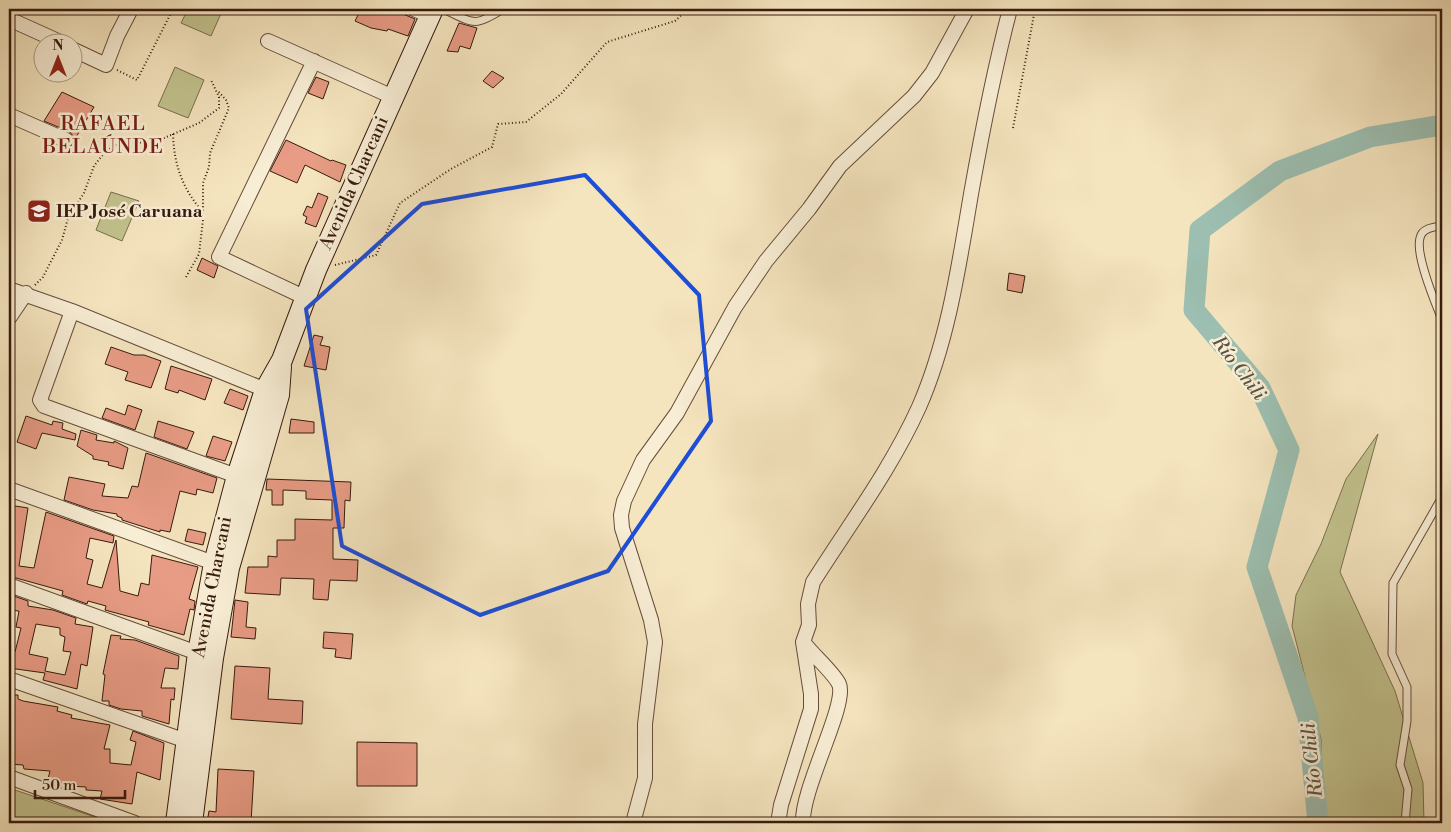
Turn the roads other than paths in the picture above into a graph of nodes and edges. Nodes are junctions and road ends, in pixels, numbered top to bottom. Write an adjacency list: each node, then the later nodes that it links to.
1 (131, 9): 9 (street)
2 (503, 9): 5 (lane)
3 (967, 9): 35 (street)
4 (1010, 9): 27 (street)
5 (430, 11): 11 (main road, Avenida Charcani)
6 (9, 18): 7 (street)
7 (39, 32)
8 (268, 41): 10 (street)
9 (82, 54)
10 (314, 62): 11 (street); 17 (street)
11 (393, 97): 17 (main road, Avenida Charcani)
12 (9, 115): 13 (street)
13 (66, 140)
14 (1442, 226): 20 (lane)
15 (9, 288): 16 (street)
16 (26, 293): 18 (street); 19 (street)
17 (304, 297): 21 (main road, Avenida Charcani)
18 (72, 311): 21 (street); 22 (street)
19 (9, 318)
20 (1442, 320)
21 (272, 392): 22 (main road, Avenida Charcani)
22 (245, 479): 25 (main road, Avenida Charcani)
23 (9, 489): 25 (street)
24 (1442, 497): 38 (lane)
25 (221, 565): 28 (main road, Avenida Charcani)
26 (9, 585): 28 (street)
27 (802, 642): 36 (street); 37 (street)
28 (206, 656): 30 (main road, Avenida Charcani)
29 (9, 679): 30 (street)
30 (195, 744): 33 (main road, Avenida Charcani); 34 (main road, Avenida Charcani)
31 (9, 777): 32 (street)
32 (134, 823)
33 (176, 823)
34 (192, 823)
35 (633, 823)
36 (778, 823)
37 (803, 823)
38 (1405, 823)

